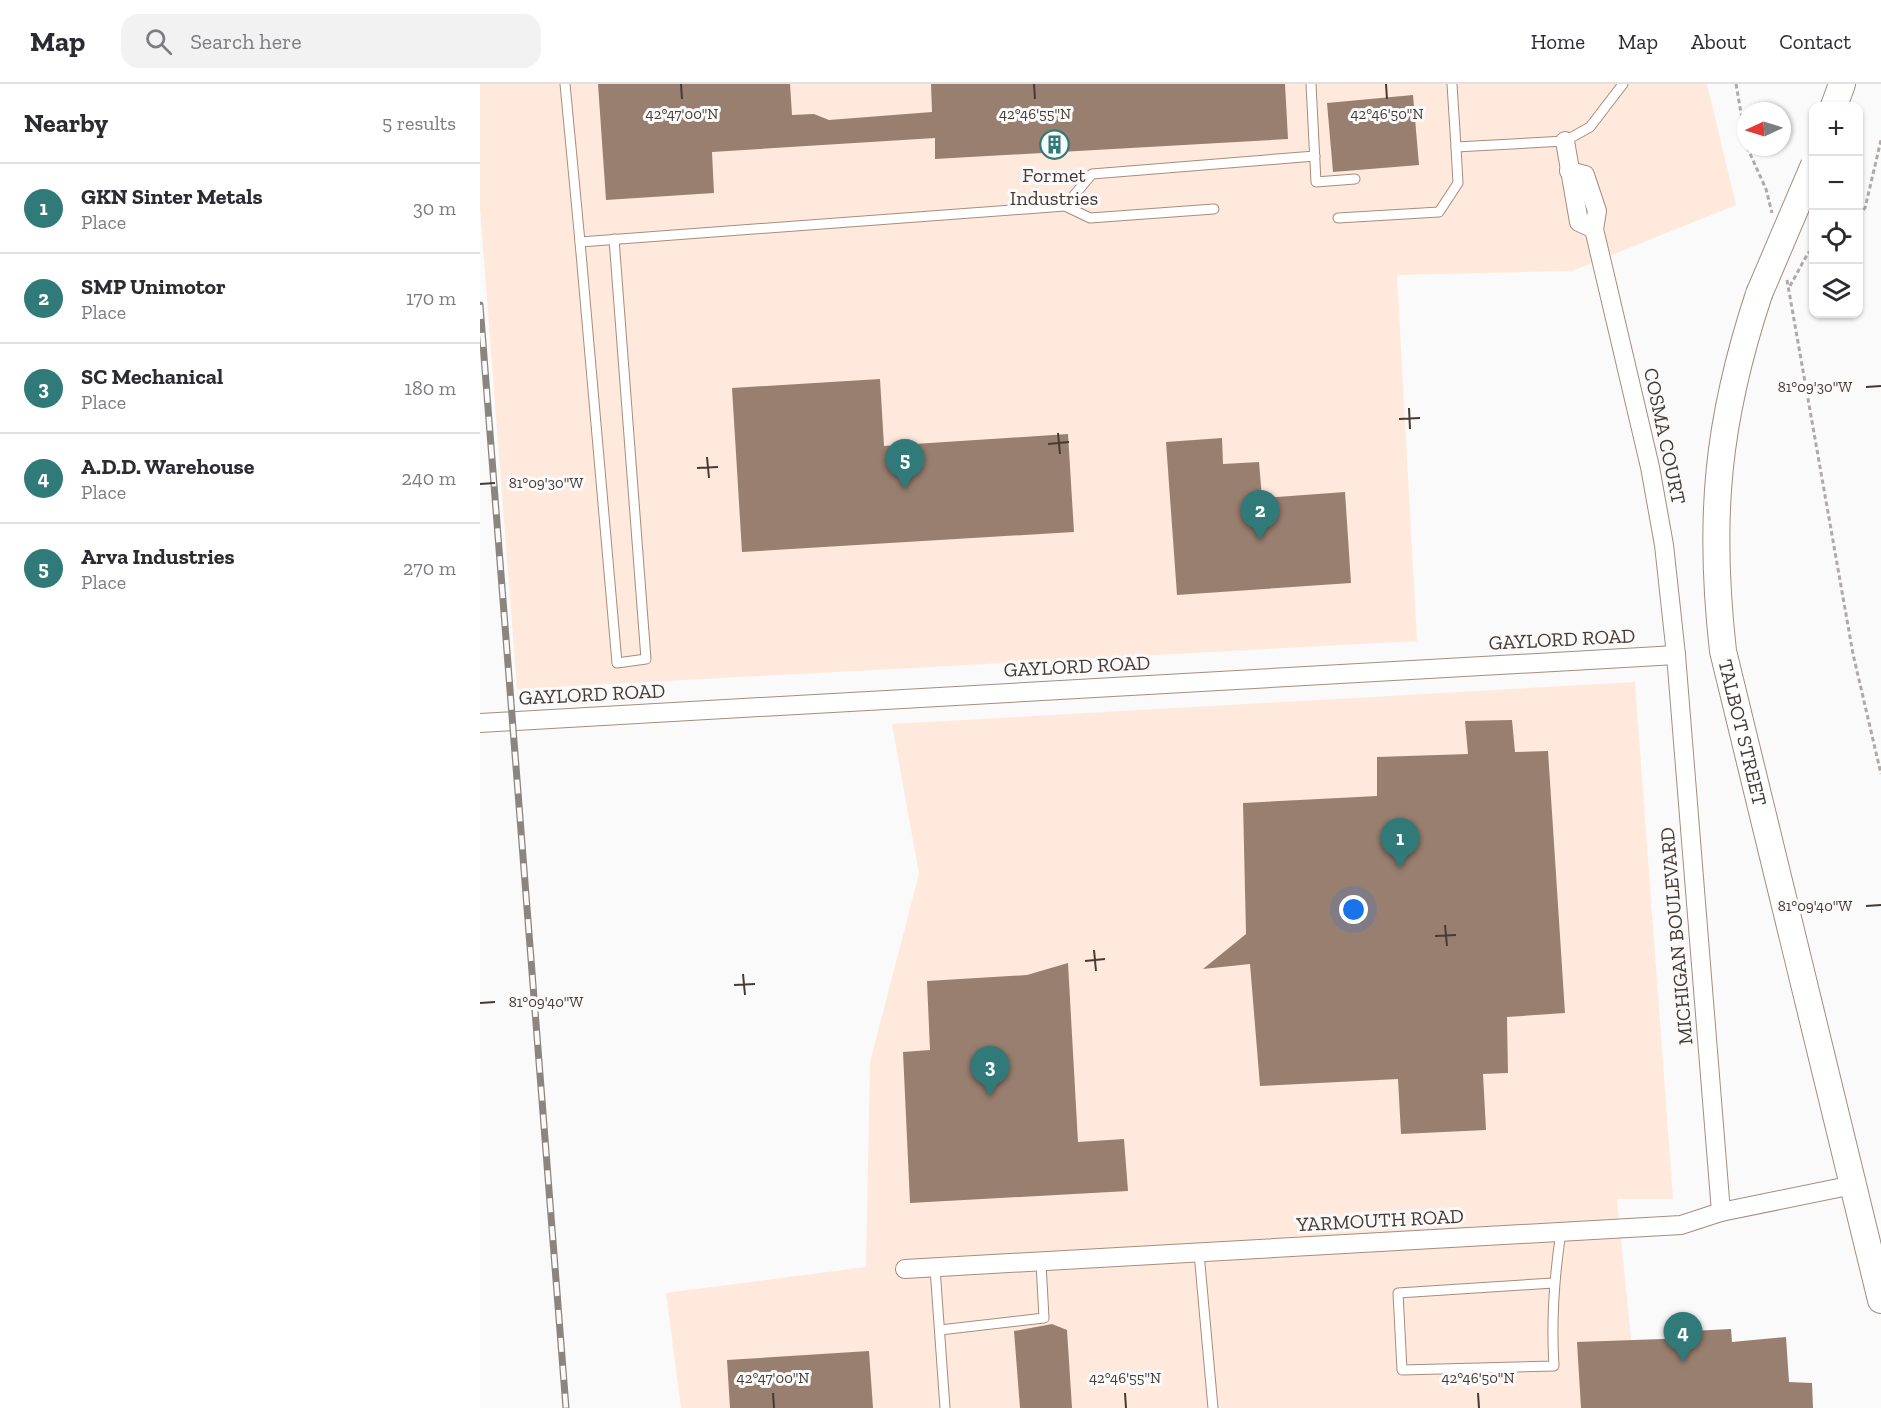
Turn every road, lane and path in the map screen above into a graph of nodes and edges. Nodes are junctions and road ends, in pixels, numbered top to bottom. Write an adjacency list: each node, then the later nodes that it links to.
1 (566, 84): 22 (lane)
2 (1311, 84): 12 (lane)
3 (1452, 84): 11 (lane)
4 (1623, 84): 10 (lane)
5 (1736, 84): 7 (path)
6 (1842, 84): 8 (main road)
7 (1739, 102)
8 (1835, 102)
9 (1881, 140): 18 (path)
10 (1565, 141): 11 (lane); 26 (street, COSMA COURT)
11 (1456, 147): 19 (lane)
12 (1315, 156): 15 (lane); 16 (lane)
13 (1752, 156): 20 (path)
14 (1809, 177): 29 (main road, TALBOT STREET, bridge)
15 (1355, 179)
16 (1065, 206): 17 (lane); 21 (lane)
17 (1214, 209)
18 (1863, 210)
19 (1338, 218)
20 (1774, 222)
21 (614, 239): 22 (lane); 22 (lane)
22 (580, 242)
23 (1809, 253): 25 (path)
24 (1786, 276): 25 (path)
25 (1789, 287): 28 (path)
26 (1676, 655): 27 (street, GAYLORD ROAD); 30 (street, MICHIGAN BOULEVARD)
27 (480, 723)
28 (1881, 774)
29 (1853, 1185): 30 (street, YARMOUTH ROAD); 37 (main road, TALBOT STREET)
30 (1721, 1212): 31 (street, YARMOUTH ROAD)
31 (1561, 1232): 32 (street, YARMOUTH ROAD); 36 (lane)
32 (1199, 1253): 33 (street, YARMOUTH ROAD); 40 (lane)
33 (1041, 1263): 34 (street, YARMOUTH ROAD); 38 (lane)
34 (935, 1268): 35 (street, YARMOUTH ROAD); 38 (lane)
35 (906, 1269)
36 (1553, 1283): 36 (lane)
37 (1881, 1300)
38 (940, 1330): 39 (lane)
39 (945, 1408)
40 (1214, 1408)

